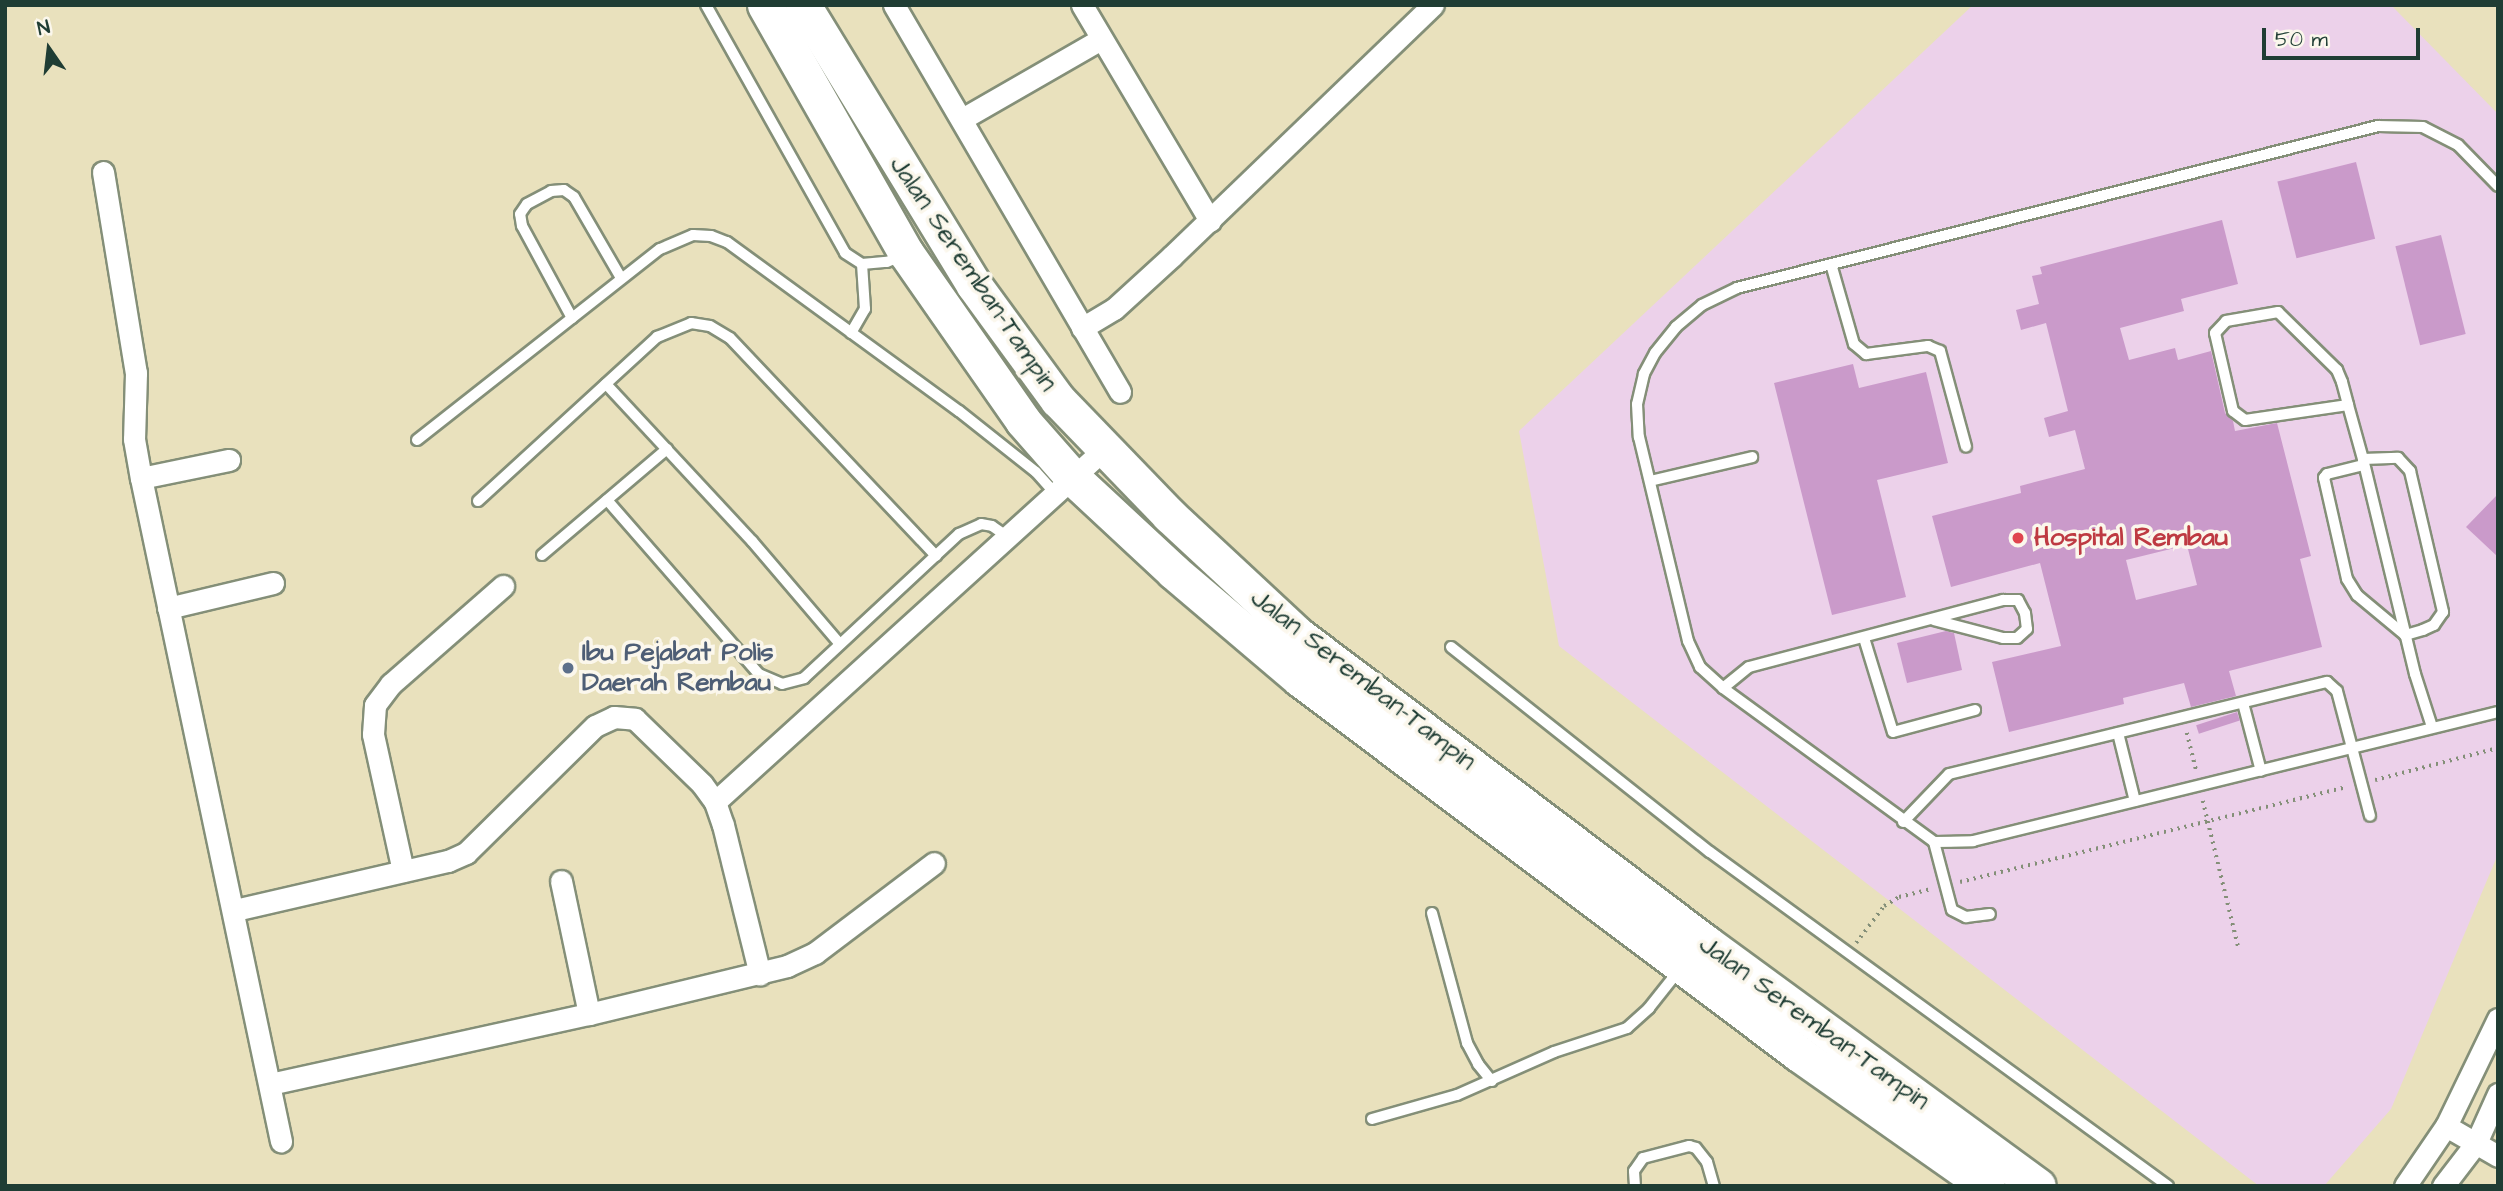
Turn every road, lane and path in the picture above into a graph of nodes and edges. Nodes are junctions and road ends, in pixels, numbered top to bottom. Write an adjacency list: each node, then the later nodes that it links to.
1 (706, 5): 13 (lane)
2 (765, 5): 12 (highway, Jalan Seremban-Tampin)
3 (803, 5): 25 (highway, Jalan Seremban-Tampin)
4 (894, 5): 8 (street)
5 (1082, 5): 7 (street)
6 (1433, 5): 11 (street)
7 (1101, 39): 8 (street); 11 (street)
8 (962, 119): 17 (street)
9 (103, 172): 29 (street)
10 (2498, 186): 14 (lane)
11 (1210, 221): 17 (street)
12 (906, 253): 13 (lane); 31 (highway, Jalan Seremban-Tampin)
13 (862, 264): 18 (lane)
14 (1832, 264): 23 (lane); 30 (lane)
15 (621, 278): 16 (lane); 16 (lane); 18 (lane)
16 (572, 318): 22 (lane)
17 (1082, 328): 20 (street)
18 (851, 333): 31 (lane)
19 (606, 384): 24 (lane); 33 (lane); 36 (lane)
20 (1120, 392)
21 (2348, 405): 21 (lane); 28 (lane)
22 (417, 440)
23 (1966, 447)
24 (667, 449): 32 (lane); 43 (lane)
25 (1103, 450): 31 (street); 87 (highway, Jalan Seremban-Tampin)
26 (1752, 457): 30 (lane)
27 (229, 460): 29 (street)
28 (2363, 462): 41 (lane); 41 (lane); 41 (lane)
29 (141, 478): 39 (street)
30 (1650, 481): 45 (lane)
31 (1064, 486): 34 (street); 72 (highway, Jalan Seremban-Tampin)
32 (607, 500): 35 (lane); 43 (lane)
33 (478, 501)
34 (1008, 537): 36 (lane); 58 (street)
35 (542, 555)
36 (936, 556): 43 (lane)
37 (274, 583): 39 (street)
38 (503, 586): 64 (street)
39 (168, 608): 67 (street)
40 (1934, 620): 40 (lane); 42 (lane)
41 (2405, 635): 50 (lane)
42 (1864, 638): 45 (lane); 47 (lane)
43 (840, 644)
44 (1451, 647): 71 (lane)
45 (1723, 688): 60 (lane)
46 (2243, 703): 49 (lane); 52 (lane); 54 (lane)
47 (1975, 710)
48 (2498, 712): 50 (lane)
49 (2184, 717): 51 (lane); 56 (path)
50 (2432, 727): 52 (lane)
51 (2118, 733): 57 (lane); 60 (lane)
52 (2353, 748): 54 (lane); 55 (lane)
53 (2498, 748): 55 (path)
54 (2261, 771): 56 (lane)
55 (2362, 784): 59 (lane); 61 (path)
56 (2199, 786): 57 (lane); 61 (path)
57 (2134, 801): 62 (lane)
58 (715, 802): 64 (street); 73 (street)
59 (2370, 816)
60 (1903, 822): 62 (lane)
61 (2208, 822): 66 (path); 70 (path)
62 (1934, 842): 66 (lane)
63 (934, 863): 73 (street)
64 (404, 871): 67 (street)
65 (561, 881): 74 (street)
66 (1946, 886): 69 (lane); 71 (path)
67 (234, 910): 77 (street)
68 (1432, 913): 76 (lane)
69 (1990, 914)
70 (2239, 950)
71 (1849, 953): 88 (lane)
72 (1682, 967): 76 (lane); 86 (highway, Jalan Seremban-Tampin)
73 (760, 974): 74 (street)
74 (590, 1014): 77 (street)
75 (2498, 1019): 80 (street)
76 (1492, 1081): 79 (lane)
77 (270, 1084): 81 (street)
78 (2498, 1094): 82 (street)
79 (1372, 1119)
80 (2446, 1126): 82 (street); 89 (street)
81 (281, 1142)
82 (2476, 1143): 83 (street); 90 (street)
83 (2498, 1156)
84 (1635, 1186): 85 (lane)
85 (1714, 1186)
86 (1987, 1186)
87 (2038, 1186)
88 (2168, 1186)
89 (2405, 1186)
90 (2443, 1186)

